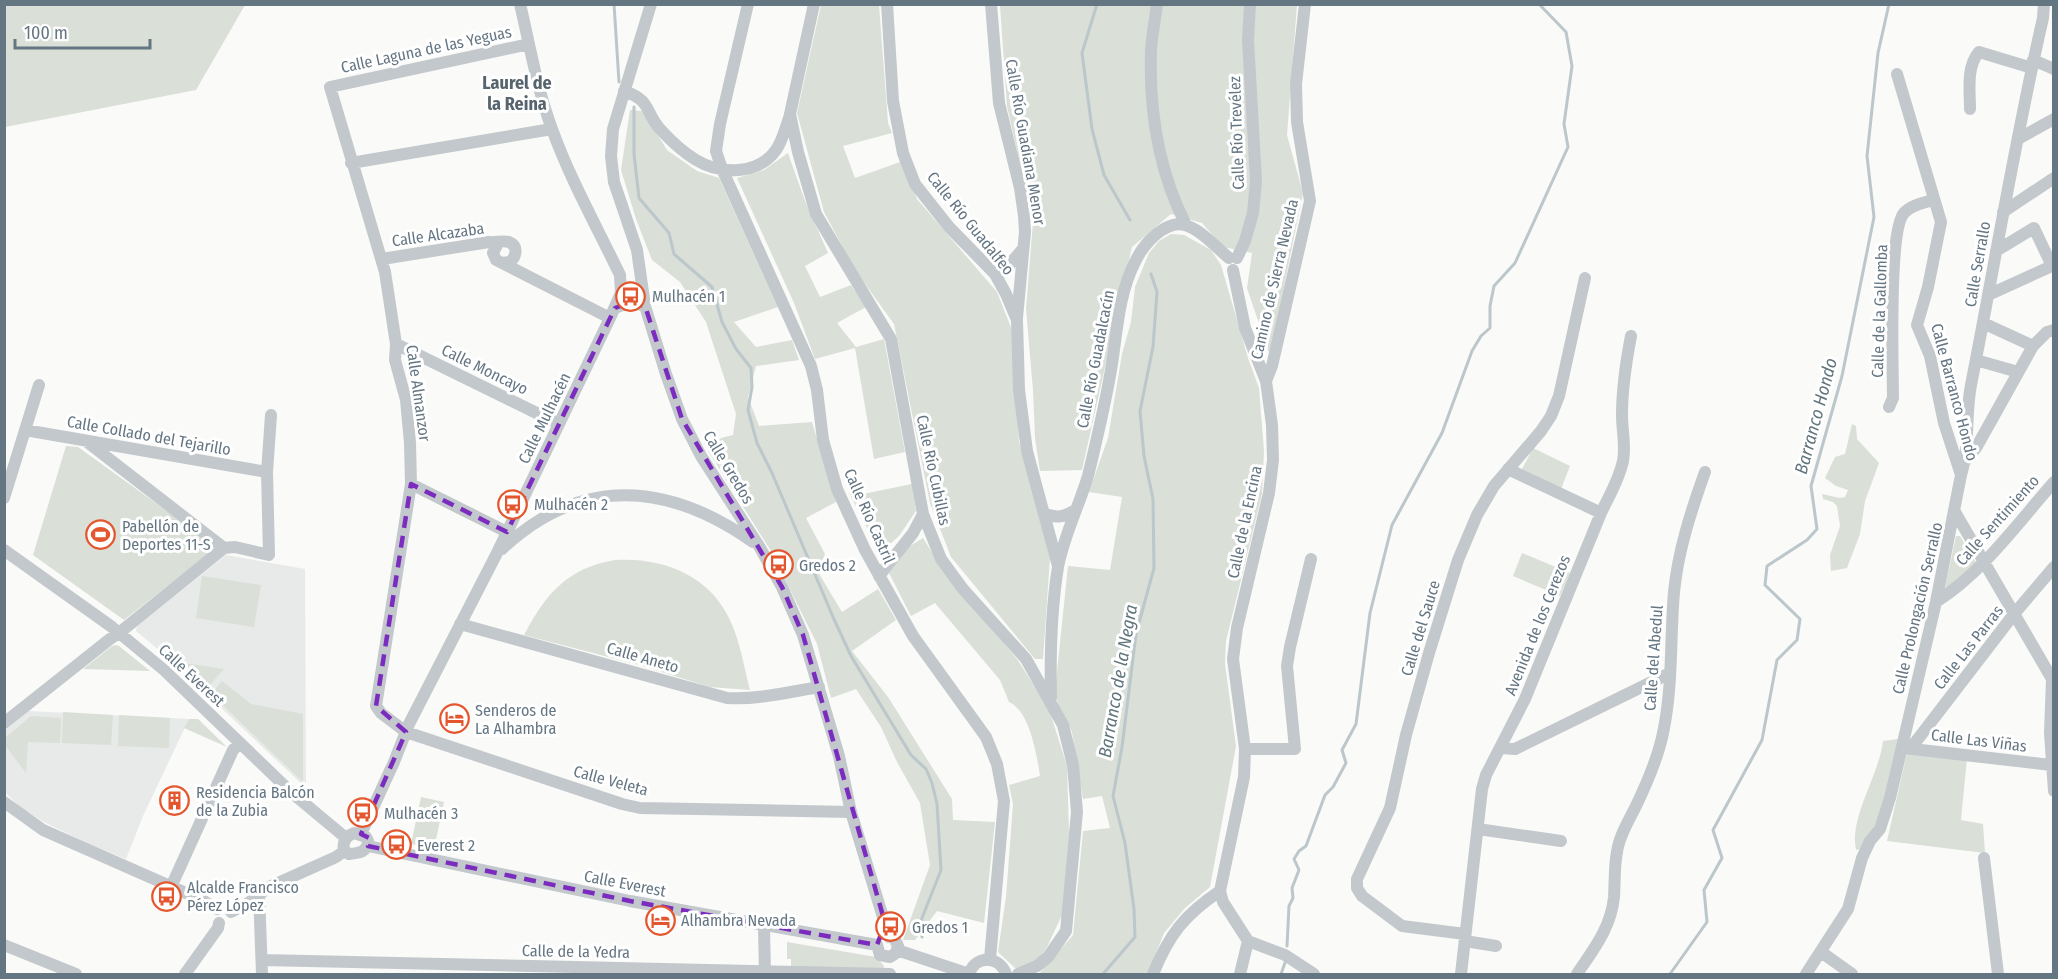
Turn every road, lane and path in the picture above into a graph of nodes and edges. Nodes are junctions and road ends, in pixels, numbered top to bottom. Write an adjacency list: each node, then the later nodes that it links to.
1 (520, 4): 11 (street, Calle Mulhacén)
2 (651, 4): 16 (street, Calle Gredos)
3 (748, 4): 25 (street, Calle Río Castril)
4 (814, 4): 18 (street, Calle Río Cubillas)
5 (887, 4): 37 (street, Calle Río Guadalfeo)
6 (991, 4): 31 (street, Calle Río Guadiana Menor)
7 (1157, 4): 29 (street)
8 (1250, 4): 34 (street, Calle Río Trevélez)
9 (1305, 4): 50 (street, Camino de Sierra Nevada)
10 (2044, 4): 12 (street, Calle Serrallo)
11 (529, 44): 15 (street, Calle Laguna de las Yeguas); 20 (street, Calle Mulhacén)
12 (2033, 64): 13 (street); 17 (street); 21 (street, Calle Serrallo)
13 (2054, 69)
14 (1897, 74): 27 (street, Calle Barranco Hondo)
15 (330, 87): 24 (street, Calle Almanzor)
16 (624, 91): 25 (street); 40 (street, Calle Gredos)
17 (1971, 109)
18 (790, 114): 22 (street); 23 (street, Calle Río Cubillas)
19 (2054, 119): 21 (street)
20 (552, 129): 24 (street); 41 (street, Calle Mulhacén)
21 (2018, 139): 28 (street, Calle Serrallo)
22 (778, 147): 23 (street); 25 (street)
23 (798, 152): 68 (street, Calle Río Cubillas)
24 (351, 163): 33 (street, Calle Almanzor)
25 (722, 169): 78 (street, Calle Río Castril)
26 (2054, 178): 28 (street)
27 (1933, 200): 52 (street, Calle de la Gallomba); 61 (street, Calle Barranco Hondo)
28 (2003, 212): 32 (street, Calle Serrallo)
29 (1181, 225): 34 (street); 65 (street, Calle Río Guadalcacín)
30 (498, 243): 33 (street, Calle Alcazaba); 35 (street, Calle Alcazaba); 35 (street, Calle Alcazaba)
31 (1023, 249): 37 (street, Calle Río Guadiana Menor); 42 (street, Calle Río Guadiana Menor)
32 (1996, 251): 36 (street); 39 (street, Calle Serrallo)
33 (382, 259): 46 (street, Calle Almanzor)
34 (1233, 262): 50 (street, Calle de la Encina)
35 (502, 263): 41 (street)
36 (2053, 265): 39 (street)
37 (995, 274): 42 (street, Calle Río Guadalfeo)
38 (1585, 278): 58 (street, Calle del Sauce)
39 (1988, 295): 43 (street, Calle Serrallo)
40 (645, 306): 41 (street); 73 (street, Calle Gredos)
41 (613, 313): 54 (street, Calle Mulhacén)
42 (1017, 320): 69 (street, Calle Río Guadalfeo)
43 (1983, 323): 47 (street); 48 (street, Calle Serrallo)
44 (2054, 330): 47 (street)
45 (1631, 336): 67 (street, Avenida de los Cerezos)
46 (396, 344): 54 (street, Calle Moncayo); 63 (street, Calle Almanzor)
47 (2033, 346): 49 (street)
48 (1976, 360): 49 (street); 57 (street, Calle Serrallo)
49 (2018, 372): 57 (street)
50 (1266, 381): 100 (street, Calle de la Encina)
51 (39, 385): 55 (street)
52 (1889, 407)
53 (271, 415): 59 (street)
54 (559, 424): 70 (street, Calle Mulhacén)
55 (25, 430): 56 (street, Calle Collado del Tejarillo); 64 (street)
56 (86, 441): 59 (street, Calle Collado del Tejarillo); 74 (street)
57 (1966, 460): 61 (street, Calle Serrallo)
58 (1508, 469): 67 (street); 120 (street, Calle del Sauce)
59 (267, 472): 74 (street)
60 (1705, 472): 89 (street, Calle del Abedul)
61 (1961, 475): 66 (street, Calle Prolongación Serrallo)
62 (2054, 482): 80 (street, Calle Sentimiento)
63 (411, 484): 70 (street); 91 (street, Calle Almanzor)
64 (4, 498)
65 (1074, 511): 69 (street); 81 (street, Calle Río Guadalcacín)
66 (1955, 512): 80 (street); 84 (street, Calle Prolongación Serrallo)
67 (1601, 513): 98 (street, Avenida de los Cerezos)
68 (923, 514): 71 (street); 72 (street, Calle Río Cubillas)
69 (1045, 514): 81 (street, Calle Río Guadalfeo)
70 (507, 532): 77 (street, Calle Mulhacén)
71 (913, 533): 72 (street); 76 (street)
72 (931, 534): 93 (street, Calle Río Cubillas)
73 (759, 546): 77 (street); 92 (street, Calle Gredos)
74 (224, 548): 87 (street)
75 (4, 550): 87 (street, Calle Everest)
76 (894, 554): 78 (street); 83 (street)
77 (496, 555): 86 (street, Calle Mulhacén)
78 (869, 557): 83 (street, Calle Río Castril)
79 (1311, 559): 100 (street)
80 (1985, 562): 84 (street, Calle Sentimiento); 85 (street)
81 (1058, 566): 93 (street, Calle Río Guadalcacín)
82 (2054, 567): 85 (street, Calle Las Parras)
83 (879, 576): 127 (street, Calle Río Castril)
84 (1936, 602): 99 (street, Calle Prolongación Serrallo)
85 (2014, 614): 90 (street); 99 (street, Calle Las Parras)
86 (460, 624): 92 (street, Calle Aneto); 95 (street, Calle Mulhacén)
87 (119, 633): 94 (street); 97 (street, Calle Everest)
88 (373, 669): 91 (street)
89 (1670, 673): 98 (street); 143 (street, Calle del Abedul)
90 (2053, 677): 96 (street)
91 (378, 686): 95 (street, Calle Almanzor)
92 (819, 687): 104 (street, Calle Gredos)
93 (1051, 703): 138 (street, Calle Río Cubillas)
94 (4, 723)
95 (406, 732): 104 (street, Calle Veleta); 106 (street, Calle Mulhacén)
96 (2052, 733): 101 (street)
97 (240, 743): 107 (street, Calle Everest); 112 (street)
98 (1501, 748): 105 (street, Avenida de los Cerezos)
99 (1907, 748): 101 (street, Calle Las Viñas); 125 (street, Calle Prolongación Serrallo)
100 (1245, 749): 113 (street, Calle de la Encina)
101 (2051, 765): 102 (street)
102 (2054, 791)
103 (4, 802): 112 (street)
104 (851, 812): 119 (street, Calle Gredos)
105 (1478, 829): 108 (street); 120 (street, Avenida de los Cerezos)
106 (361, 834): 107 (street); 109 (street)
107 (346, 838): 110 (street)
108 (1562, 841)
109 (368, 846): 110 (street); 118 (street, Calle Everest)
110 (344, 851): 114 (street)
111 (1984, 858): 146 (street)
112 (171, 887): 115 (street)
113 (1220, 891): 121 (street); 139 (street)
114 (259, 893): 116 (street); 128 (street)
115 (217, 909): 116 (street); 117 (street)
116 (231, 912): 117 (street)
117 (219, 924): 131 (street)
118 (764, 926): 123 (street, Calle Everest); 132 (street)
119 (889, 937): 123 (street); 126 (street)
120 (1465, 938): 124 (street); 142 (street, Avenida de los Cerezos)
121 (1248, 941): 140 (street); 141 (street)
122 (4, 945): 135 (street)
123 (877, 945): 126 (street)
124 (1496, 946)
125 (1821, 952): 144 (street, Calle Prolongación Serrallo); 145 (street)
126 (893, 954): 133 (street); 134 (street)
127 (990, 959): 134 (street); 137 (street)
128 (262, 960): 129 (street, Calle de la Yedra); 136 (street)
129 (421, 969): 130 (street, Calle de la Yedra)
130 (598, 971): 132 (street, Calle de la Yedra)
131 (189, 972)
132 (765, 973): 133 (street, Calle de la Yedra)
133 (890, 974)
134 (969, 974)
135 (76, 975)
136 (262, 975)
137 (1006, 975)
138 (1018, 975)
139 (1153, 975)
140 (1240, 975)
141 (1314, 975)
142 (1461, 975)
143 (1576, 975)
144 (1806, 975)
145 (1852, 975)
146 (1998, 975)

